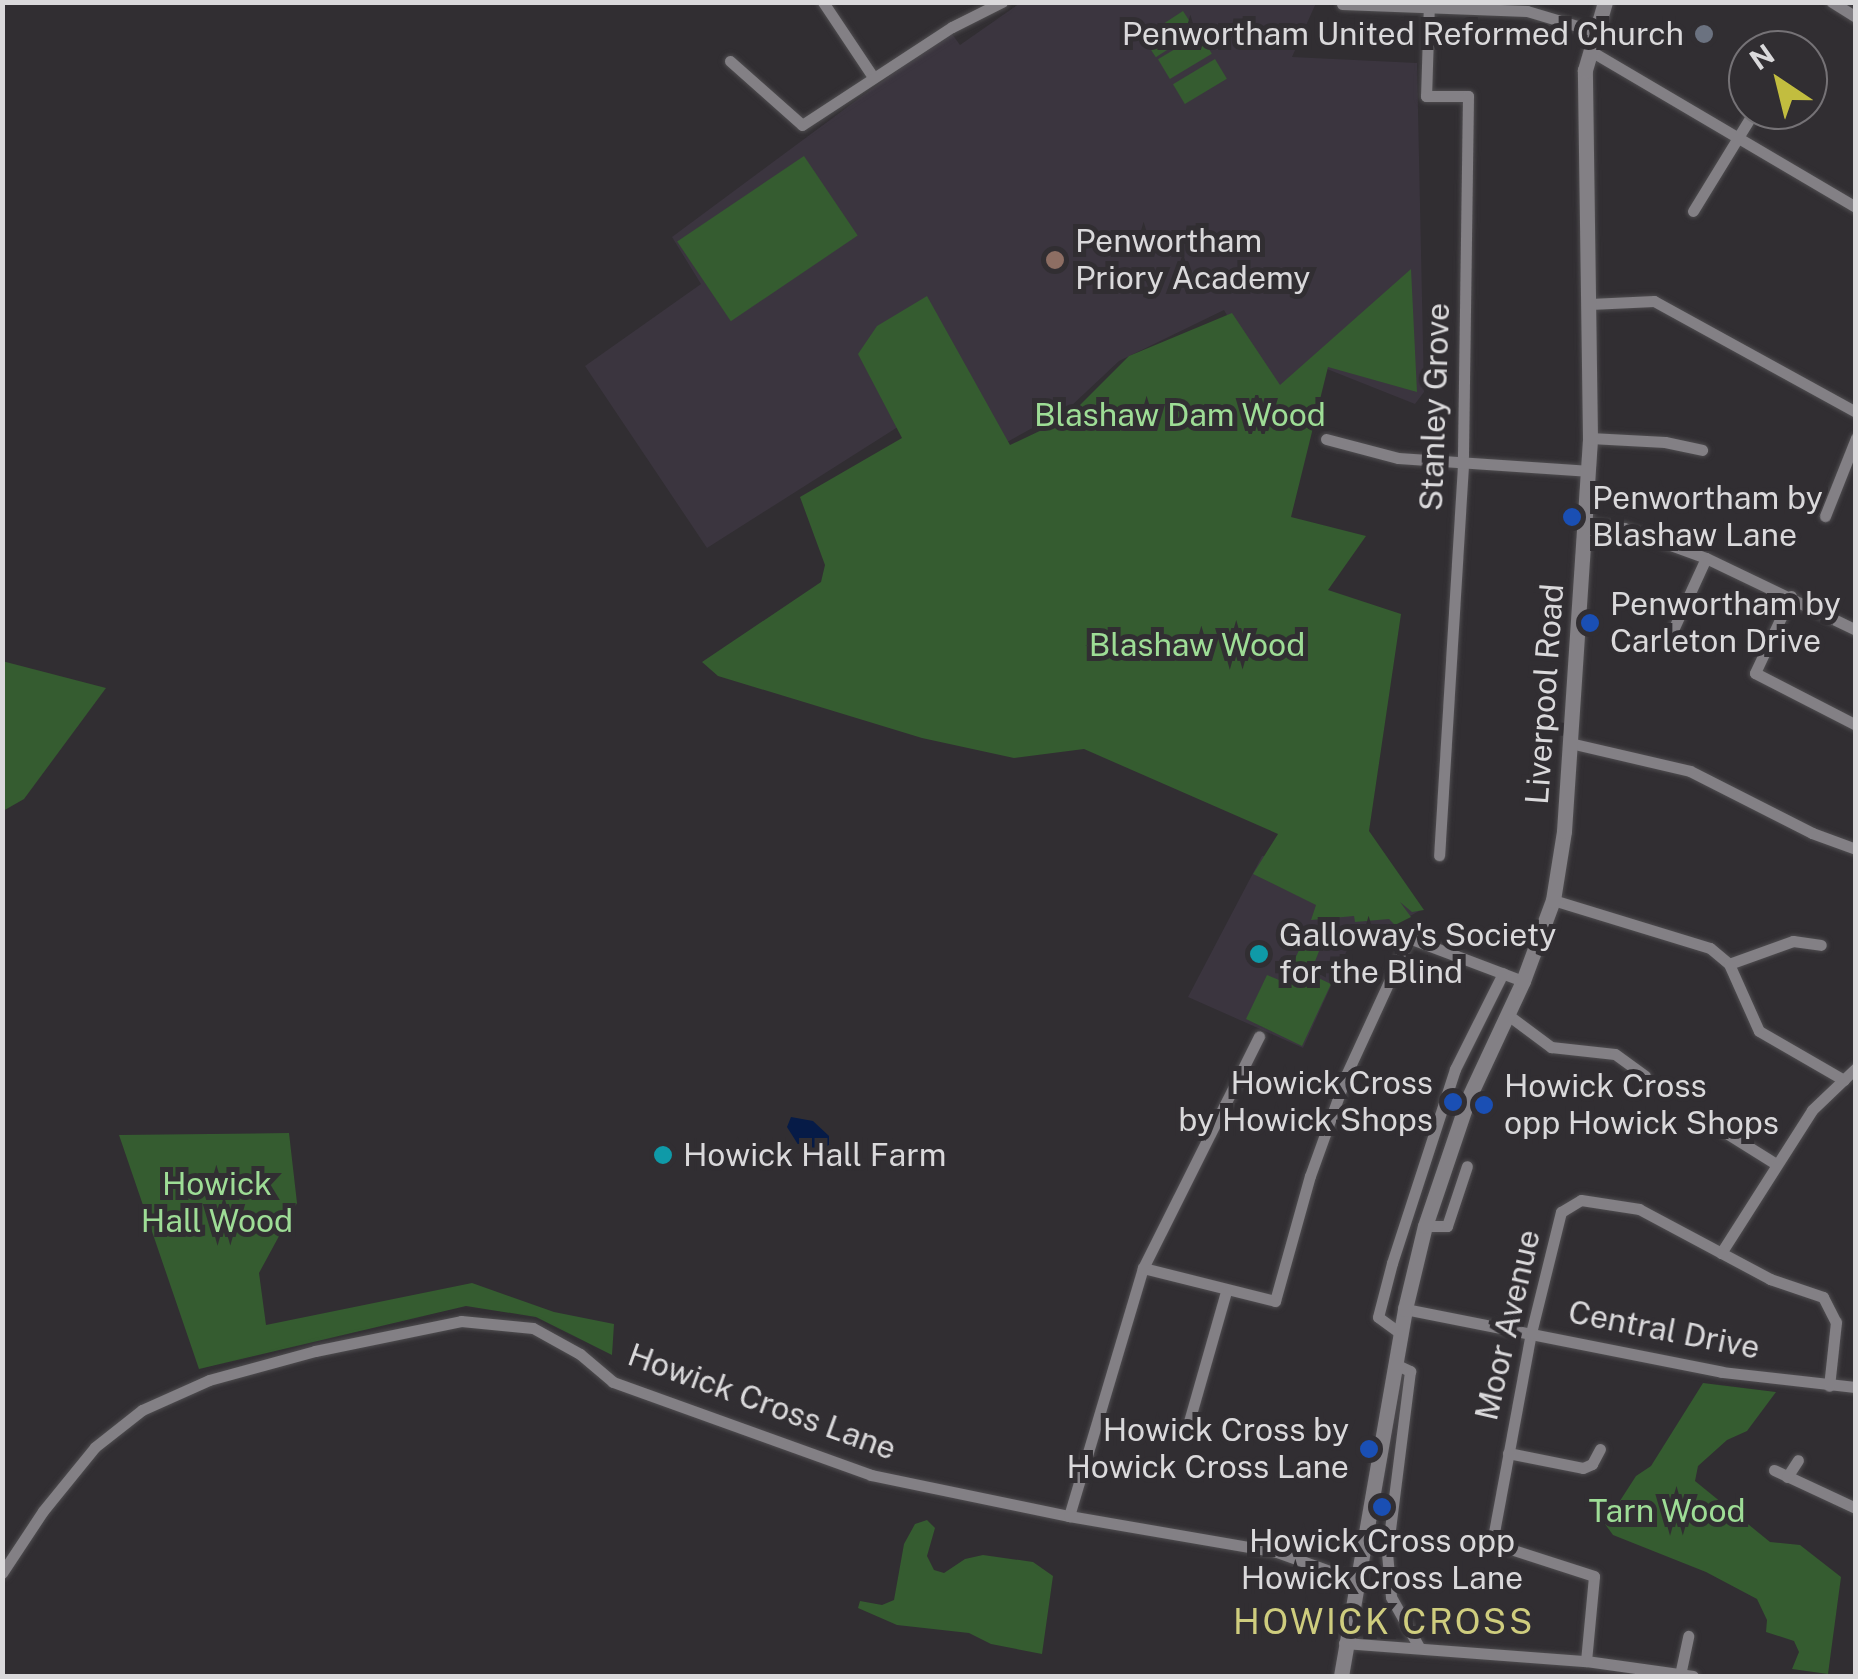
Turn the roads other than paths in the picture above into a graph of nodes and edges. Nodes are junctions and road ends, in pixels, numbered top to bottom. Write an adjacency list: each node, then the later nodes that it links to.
1 (823, 2): 11 (street)
2 (1002, 2): 11 (street)
3 (1605, 2): 8 (street, Liverpool Road)
4 (1832, 2): 7 (street)
5 (1342, 4): 6 (street)
6 (1429, 5): 8 (street); 22 (street, Stanley Grove)
7 (1856, 17)
8 (1594, 32): 9 (street, Liverpool Road)
9 (1589, 50): 13 (street); 16 (street, Liverpool Road)
10 (735, 64): 11 (street)
11 (873, 76)
12 (1744, 130): 13 (street)
13 (1739, 138): 14 (street); 15 (street)
14 (1856, 207)
15 (1693, 211)
16 (1590, 304): 17 (street); 18 (street, Liverpool Road)
17 (1856, 412)
18 (1590, 438): 21 (street); 23 (street, Liverpool Road)
19 (1856, 438): 24 (street)
20 (1326, 439): 22 (street)
21 (1702, 450)
22 (1463, 465): 23 (street); 33 (street, Stanley Grove)
23 (1587, 471): 25 (street, Liverpool Road)
24 (1825, 516)
25 (1583, 524): 26 (street); 31 (street, Liverpool Road)
26 (1706, 558): 27 (street); 28 (street)
27 (1790, 596): 29 (street); 30 (street)
28 (1674, 630)
29 (1856, 630)
30 (1856, 724)
31 (1570, 743): 32 (street); 34 (street, Liverpool Road)
32 (1856, 850)
33 (1439, 855)
34 (1553, 900): 36 (street); 38 (street, Liverpool Road)
35 (1821, 945): 36 (street)
36 (1729, 964): 45 (street)
37 (1503, 973): 38 (street); 52 (street); 54 (street)
38 (1523, 981): 39 (street, Liverpool Road)
39 (1508, 1014): 42 (street); 49 (street, Liverpool Road)
40 (1259, 1036): 51 (street)
41 (1632, 1049): 42 (street)
42 (1624, 1061): 44 (street)
43 (1856, 1068): 45 (street)
44 (1645, 1076)
45 (1844, 1080): 47 (street)
46 (1720, 1129): 47 (street)
47 (1776, 1164): 50 (street)
48 (1467, 1166): 49 (street)
49 (1426, 1226): 53 (street, Liverpool Road)
50 (1722, 1253): 55 (street, Moor Avenue); 57 (street, Moor Avenue)
51 (1143, 1268): 52 (street); 66 (street)
52 (1226, 1292): 59 (street)
53 (1405, 1309): 54 (street, Liverpool Road); 55 (street, Central Drive)
54 (1400, 1333): 56 (street, Liverpool Road)
55 (1531, 1333): 57 (street, Central Drive); 61 (street, Moor Avenue)
56 (1395, 1364): 68 (street, Liverpool Road); 71 (street, Liverpool Road)
57 (1829, 1386): 58 (street, Central Drive)
58 (1856, 1387)
59 (1186, 1432)
60 (1600, 1449): 61 (street)
61 (1508, 1453): 72 (street, Moor Avenue)
62 (1798, 1460): 64 (street)
63 (1774, 1470): 64 (street)
64 (1787, 1477): 65 (street)
65 (1856, 1508)
66 (1068, 1516): 67 (street, Howick Cross Lane); 68 (street, Howick Cross Lane)
67 (2, 1573)
68 (1357, 1581): 70 (street, Liverpool Road)
69 (1688, 1636): 73 (street)
70 (1344, 1643): 71 (street); 74 (street, Liverpool Road)
71 (1419, 1647): 72 (street)
72 (1586, 1661): 73 (street)
73 (1680, 1675): 75 (street)
74 (1341, 1676)
75 (1693, 1676)

